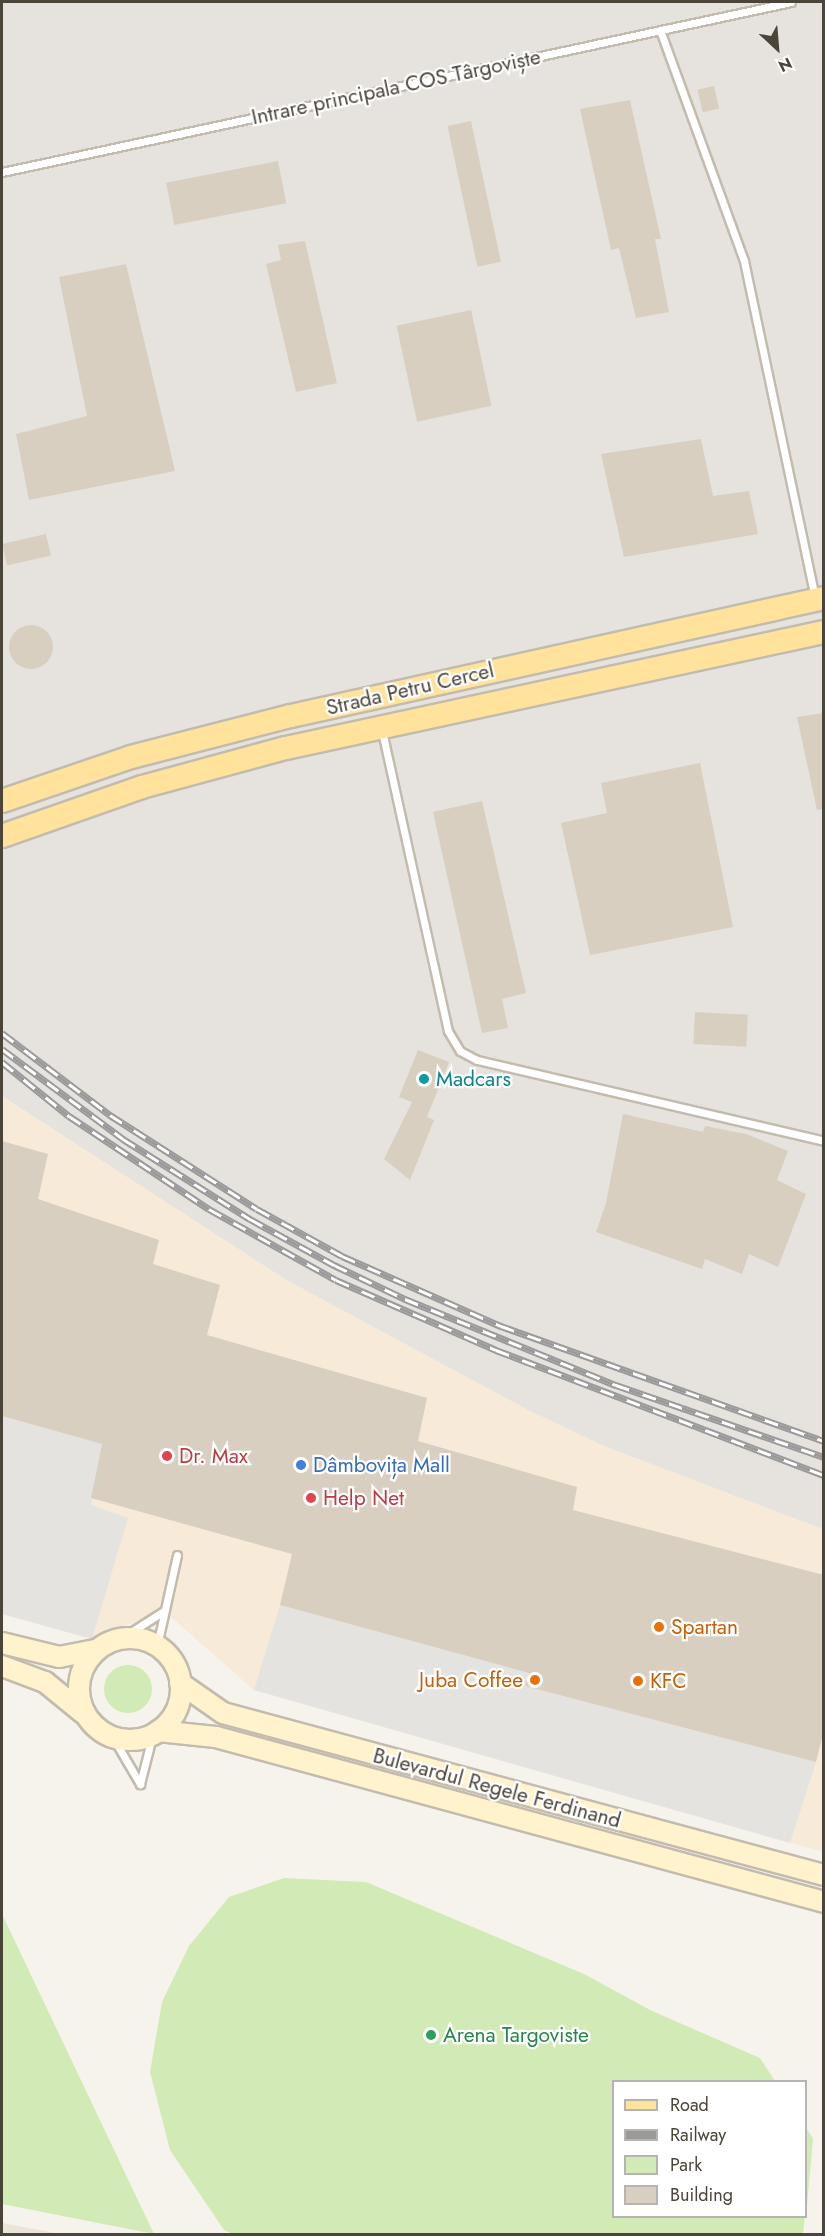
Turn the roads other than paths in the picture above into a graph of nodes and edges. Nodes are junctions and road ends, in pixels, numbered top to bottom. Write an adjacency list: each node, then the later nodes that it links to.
1 (791, 2): 2 (lane, Intrare principala COS Târgoviște)
2 (660, 30): 3 (lane, Intrare principala COS Târgoviște); 4 (lane)
3 (2, 172)
4 (819, 599): 5 (main road); 7 (main road, Strada Petru Cercel)
5 (823, 632): 6 (main road, Strada Petru Cercel)
6 (381, 726): 8 (main road, Strada Petru Cercel); 9 (lane)
7 (2, 801)
8 (2, 836)
9 (824, 1141)
10 (177, 1555): 11 (lane)
11 (164, 1611): 12 (lane); 14 (lane)
12 (120, 1639): 14 (main road); 15 (main road)
13 (2, 1643): 15 (main road)
14 (157, 1646): 17 (main road, Bulevardul Regele Ferdinand)
15 (96, 1650): 18 (main road)
16 (2, 1666): 18 (main road)
17 (180, 1683): 19 (main road); 21 (main road, Bulevardul Regele Ferdinand)
18 (89, 1719): 20 (main road)
19 (156, 1732): 20 (main road); 20 (lane); 22 (main road, Bulevardul Regele Ferdinand)
20 (112, 1736)
21 (820, 1874)
22 (824, 1902)

